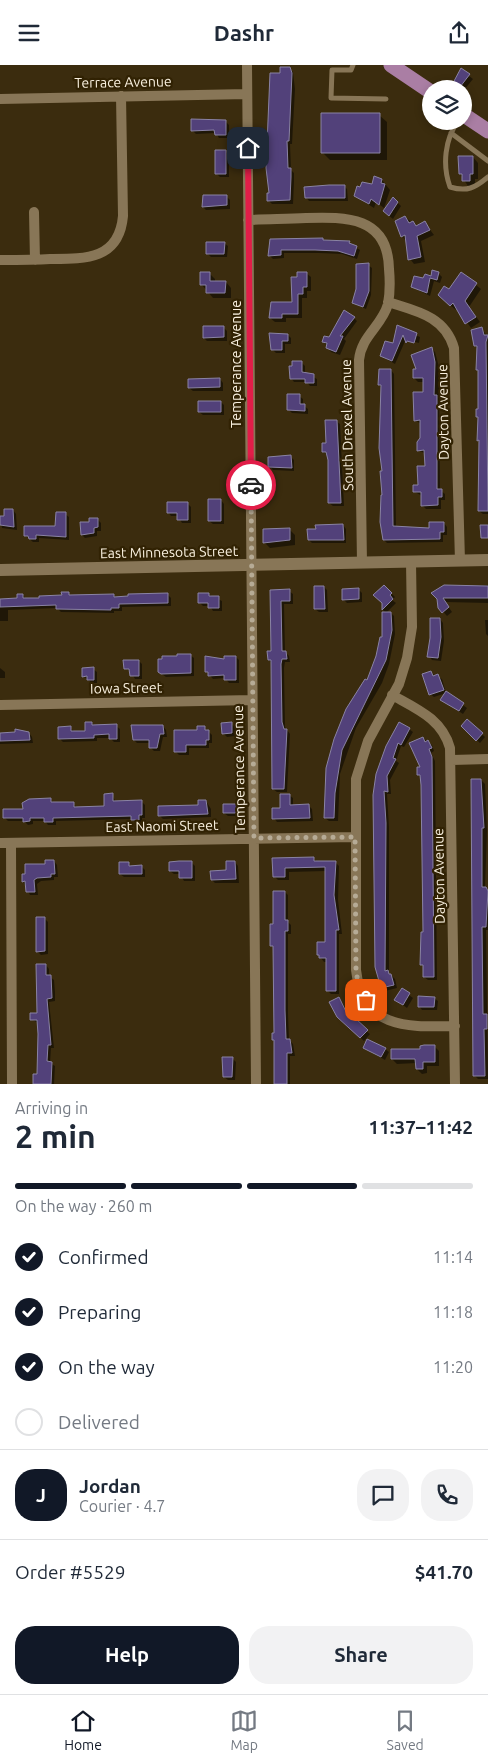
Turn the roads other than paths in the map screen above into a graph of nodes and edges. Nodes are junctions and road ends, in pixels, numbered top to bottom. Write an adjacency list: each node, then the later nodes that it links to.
1 (247, 65): 5 (street, Temperance Avenue)
2 (353, 65): 8 (lane)
3 (391, 65): 4 (main road)
4 (422, 86)
5 (247, 94): 6 (street, Terrace Avenue); 16 (street, Temperance Avenue)
6 (121, 96): 7 (street, Terrace Avenue); 18 (street)
7 (0, 99)
8 (386, 99)
9 (472, 120): 11 (main road)
10 (453, 130): 12 (lane)
11 (488, 131)
12 (451, 133): 13 (lane); 14 (lane)
13 (488, 161)
14 (488, 177)
15 (34, 211): 18 (street)
16 (248, 220): 19 (street, South Drexel Avenue); 24 (street, Temperance Avenue)
17 (0, 260): 18 (street)
18 (34, 260)
19 (388, 302): 21 (street, Dayton Avenue); 23 (street, South Drexel Avenue)
20 (488, 560): 21 (street, East Minnesota Street)
21 (460, 561): 22 (street, East Minnesota Street)
22 (411, 562): 23 (street, East Minnesota Street); 26 (street)
23 (362, 563): 24 (street, East Minnesota Street)
24 (251, 565): 25 (street, East Minnesota Street); 27 (street, Temperance Avenue)
25 (0, 570)
26 (392, 695): 30 (street, Dayton Avenue); 31 (street)
27 (252, 700): 28 (street, Iowa Street); 32 (street, Temperance Avenue)
28 (0, 705)
29 (488, 759): 30 (street)
30 (452, 760): 35 (street, Dayton Avenue)
31 (355, 837): 32 (street, East Naomi Street); 35 (street)
32 (254, 838): 34 (street, East Naomi Street); 36 (street, Temperance Avenue)
33 (0, 843): 34 (street, East Naomi Street)
34 (11, 843): 37 (street)
35 (454, 1026): 38 (street, Dayton Avenue)
36 (256, 1083)
37 (12, 1084)
38 (455, 1084)

